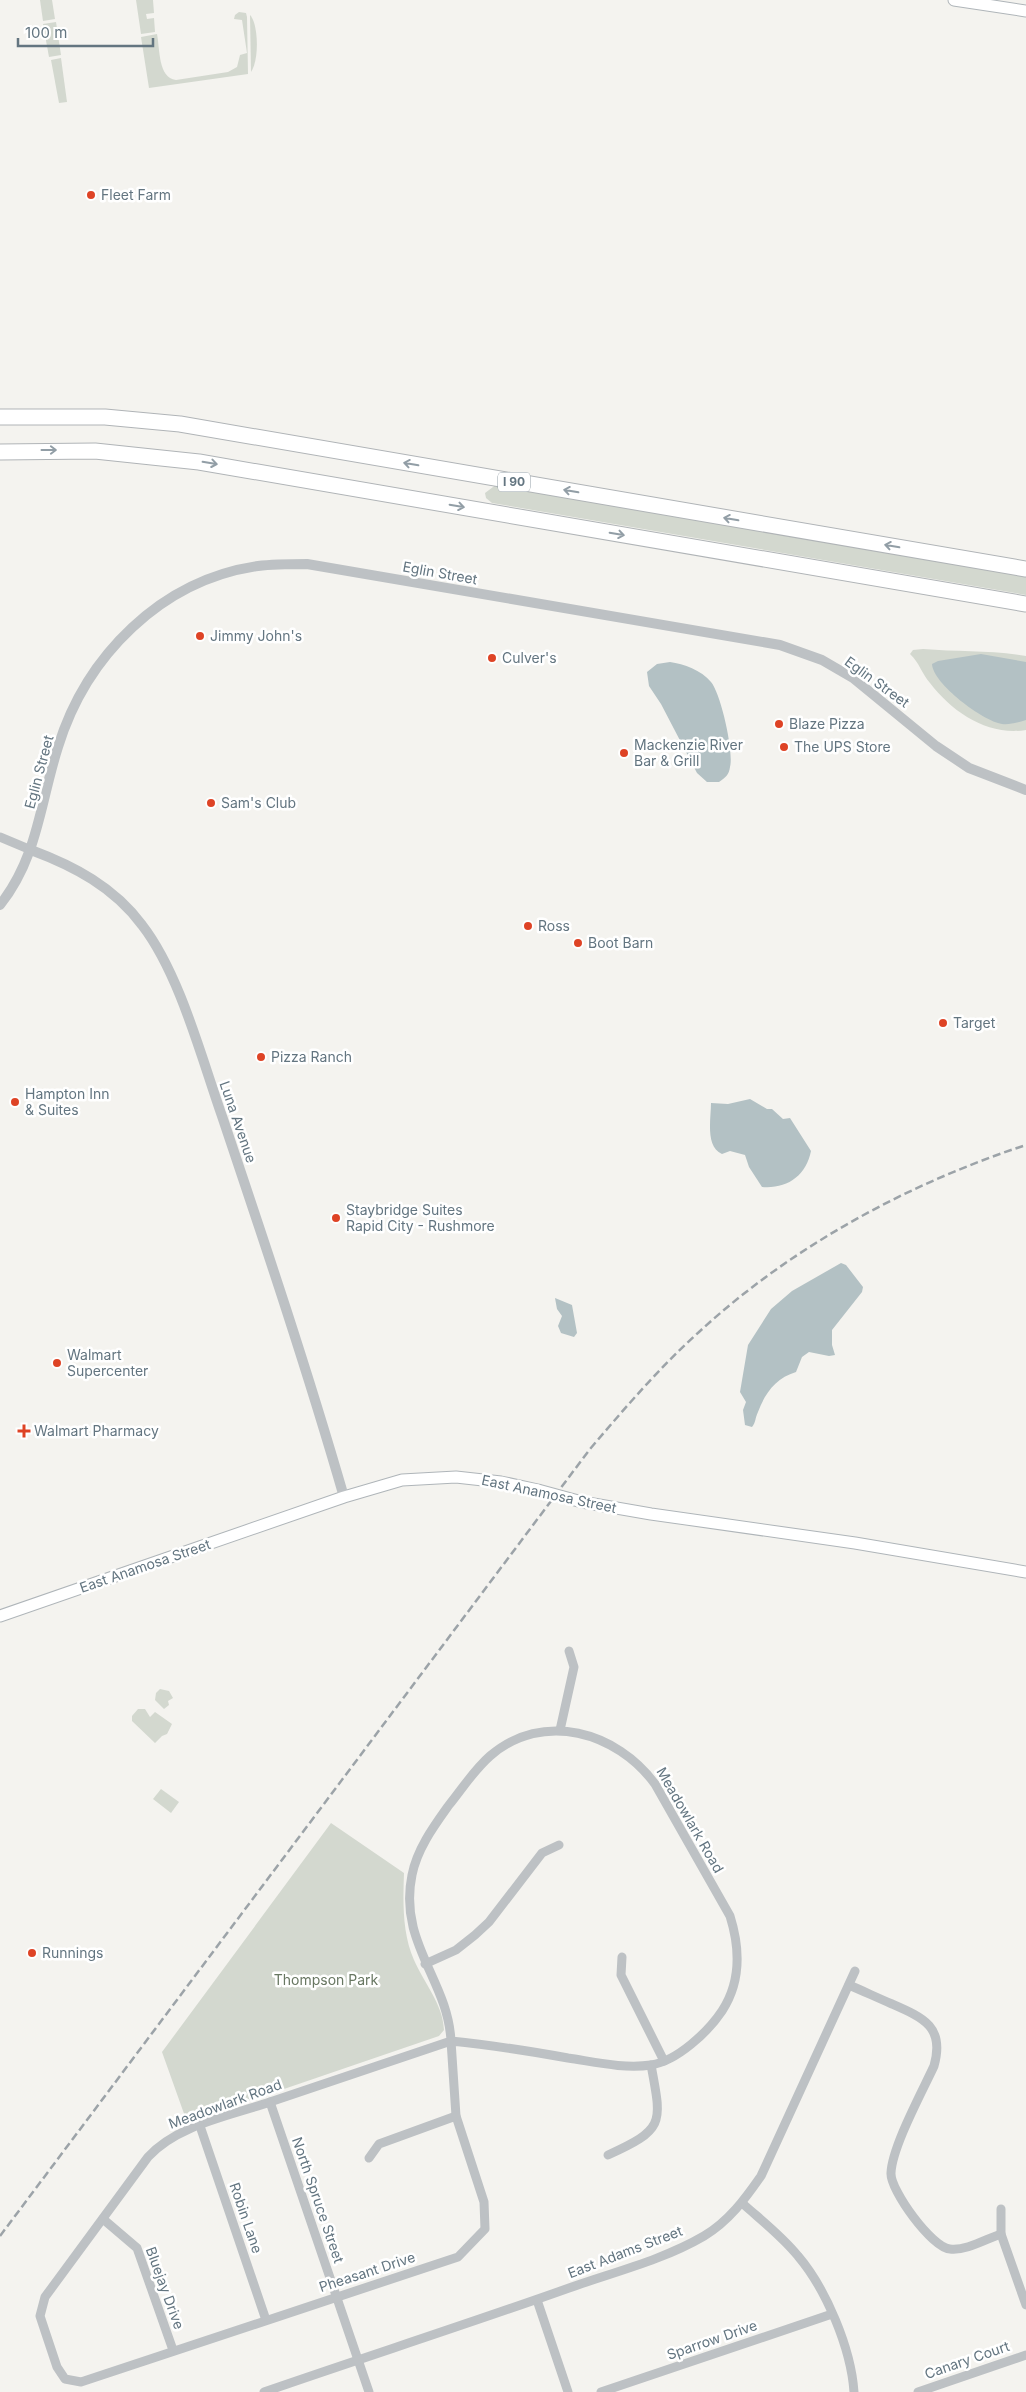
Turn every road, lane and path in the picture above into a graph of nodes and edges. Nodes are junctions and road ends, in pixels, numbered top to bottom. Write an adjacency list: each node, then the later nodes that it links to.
1 (954, 0): 2 (main road)
2 (1026, 11)
3 (0, 418): 5 (highway, I 90, one-way to 3)
4 (0, 452): 6 (highway, one-way to 6)
5 (1026, 568)
6 (1026, 604)
7 (1026, 790): 9 (street, Eglin Street)
8 (0, 837): 9 (street, Luna Avenue)
9 (32, 850): 10 (street, Eglin Street); 11 (street, Luna Avenue)
10 (0, 905)
11 (344, 1496): 12 (main road, East Anamosa Street, bridge); 13 (main road, East Anamosa Street)
12 (1026, 1572)
13 (0, 1616)
14 (569, 1651): 15 (street)
15 (560, 1730): 18 (street, Meadowlark Road); 22 (street, Meadowlark Road)
16 (559, 1846): 18 (street)
17 (622, 1957): 22 (street)
18 (426, 1964): 21 (street, Meadowlark Road)
19 (855, 1971): 20 (street, East Adams Street)
20 (849, 1985): 29 (street, East Adams Street); 32 (street)
21 (451, 2041): 23 (street, Meadowlark Road); 24 (street, Meadowlark Road); 25 (street, Pheasant Drive)
22 (664, 2061): 23 (street, Meadowlark Road)
23 (651, 2065): 27 (street)
24 (270, 2102): 26 (street, Meadowlark Road); 33 (street, North Spruce Street)
25 (456, 2116): 28 (street); 33 (street, Pheasant Drive)
26 (200, 2126): 31 (street, Meadowlark Road); 37 (street, Robin Lane)
27 (608, 2155)
28 (369, 2158)
29 (742, 2203): 34 (street, East Adams Street); 36 (street)
30 (1001, 2209): 32 (street)
31 (103, 2220): 38 (street, Bluejay Drive); 41 (street, Meadowlark Road)
32 (1001, 2234): 35 (street)
33 (336, 2296): 37 (street, Pheasant Drive); 40 (street, North Spruce Street)
34 (537, 2300): 40 (street, East Adams Street); 44 (street)
35 (1026, 2305)
36 (832, 2314): 45 (street, Sparrow Drive); 46 (street)
37 (266, 2320): 38 (street, Pheasant Drive)
38 (173, 2350): 41 (street, Pheasant Drive)
39 (1026, 2355): 47 (street, Canary Court)
40 (358, 2360): 42 (street, East Adams Street); 43 (street, North Spruce Street)
41 (66, 2379)
42 (264, 2392)
43 (369, 2392)
44 (568, 2392)
45 (601, 2392)
46 (854, 2392)
47 (918, 2392)

